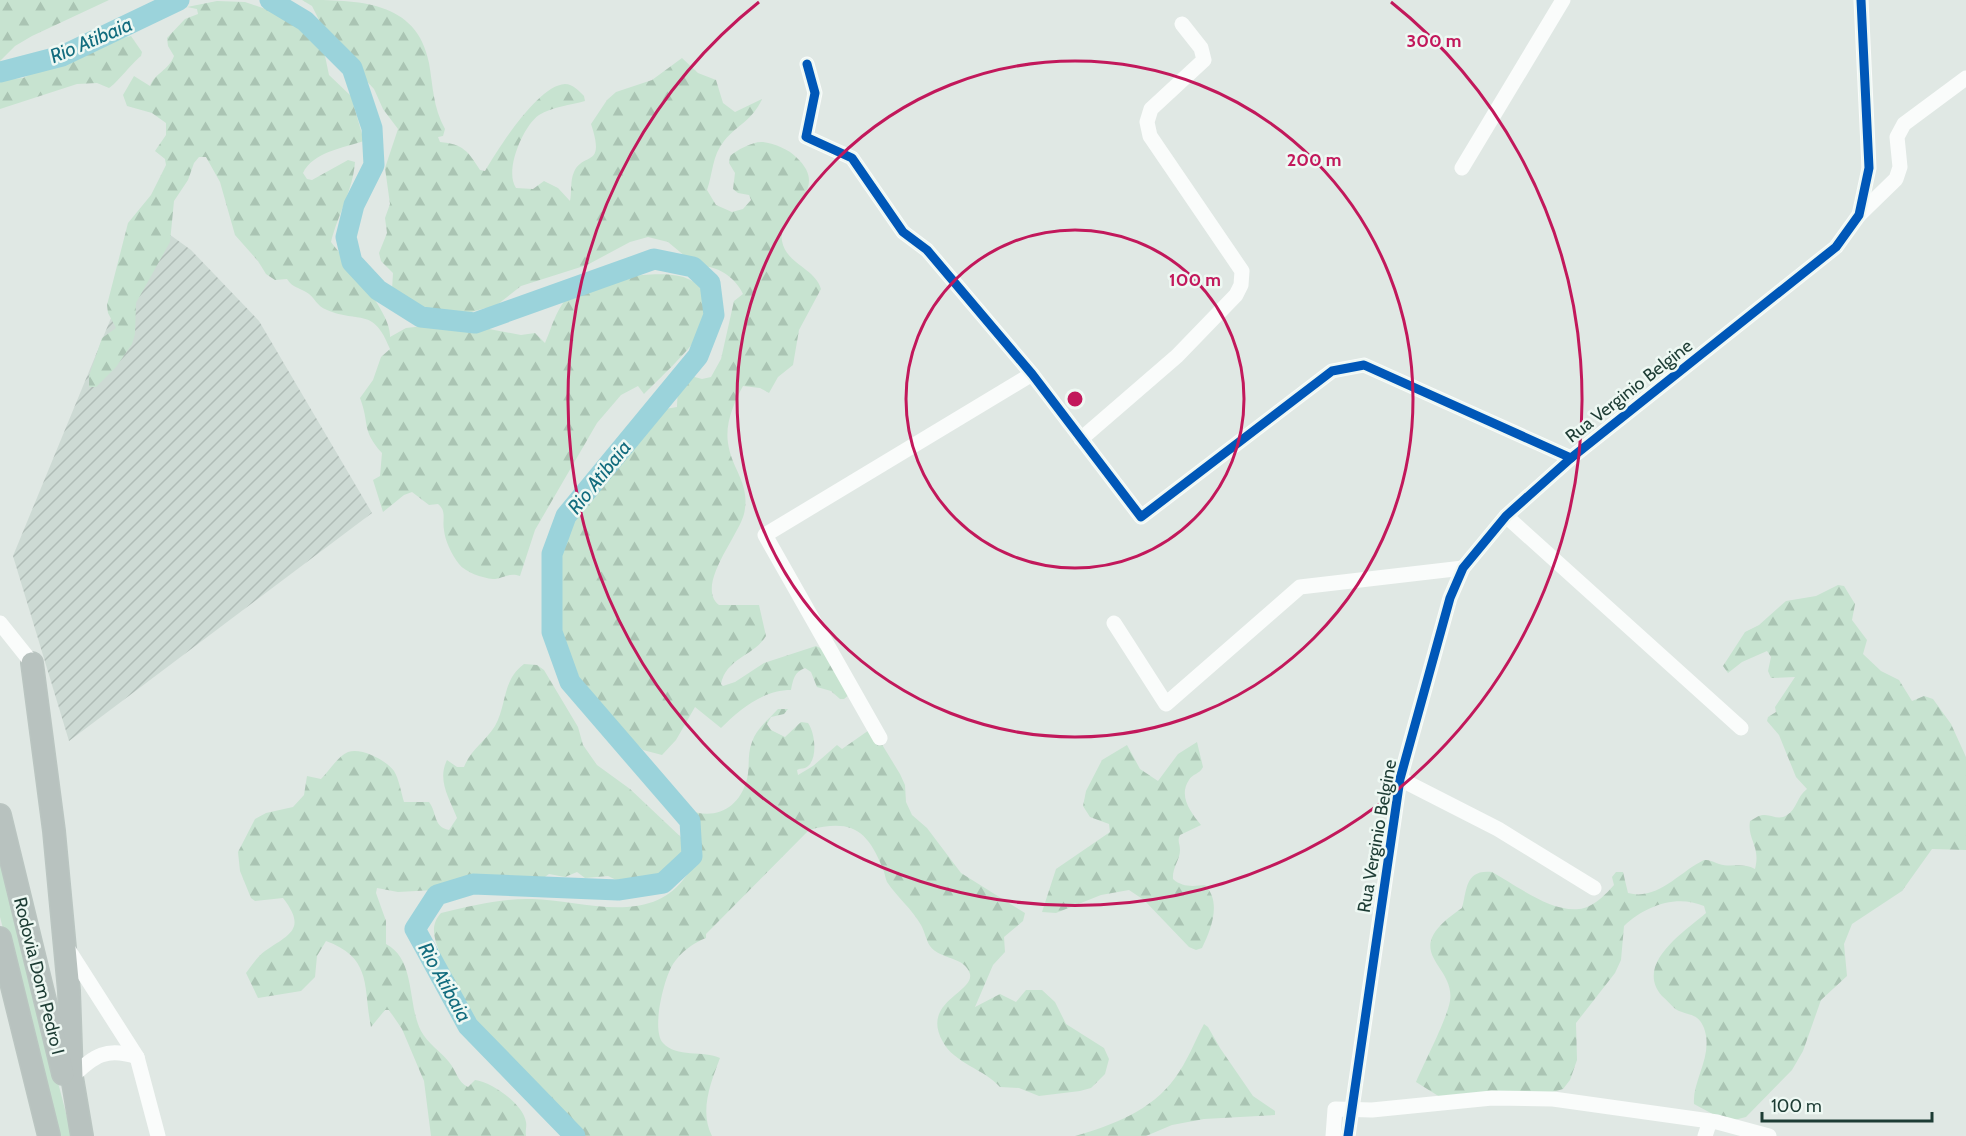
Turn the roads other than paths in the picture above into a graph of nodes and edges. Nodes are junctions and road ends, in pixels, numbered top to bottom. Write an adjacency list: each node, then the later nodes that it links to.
1 (1563, 0): 6 (street)
2 (1861, 0): 7 (street, Rua Verginio Belgine)
3 (1182, 24): 9 (street)
4 (807, 64): 8 (street)
5 (1966, 78): 7 (street)
6 (1462, 168)
7 (1859, 215): 10 (street, Rua Verginio Belgine)
8 (1032, 374): 9 (street); 17 (street)
9 (1081, 439): 10 (street)
10 (1571, 458): 11 (street, Rua Verginio Belgine)
11 (1506, 516): 12 (street, Rua Verginio Belgine); 16 (street)
12 (1463, 568): 14 (street); 18 (street, Rua Verginio Belgine)
13 (0, 623): 15 (street)
14 (1113, 623)
15 (32, 663): 22 (highway)
16 (1741, 728)
17 (880, 738)
18 (1400, 778): 20 (street); 25 (street, Rua Verginio Belgine)
19 (0, 815): 28 (highway, Rodovia Dom Pedro I)
20 (1594, 888)
21 (0, 938): 27 (highway, Rodovia Dom Pedro I)
22 (64, 941): 23 (street); 24 (highway)
23 (137, 1057): 24 (street); 29 (street)
24 (72, 1077): 28 (highway)
25 (1343, 1109): 26 (street); 30 (street); 31 (street)
26 (1707, 1129): 32 (street)
27 (49, 1136)
28 (81, 1136)
29 (158, 1136)
30 (1333, 1136)
31 (1348, 1136)
32 (1770, 1136)

